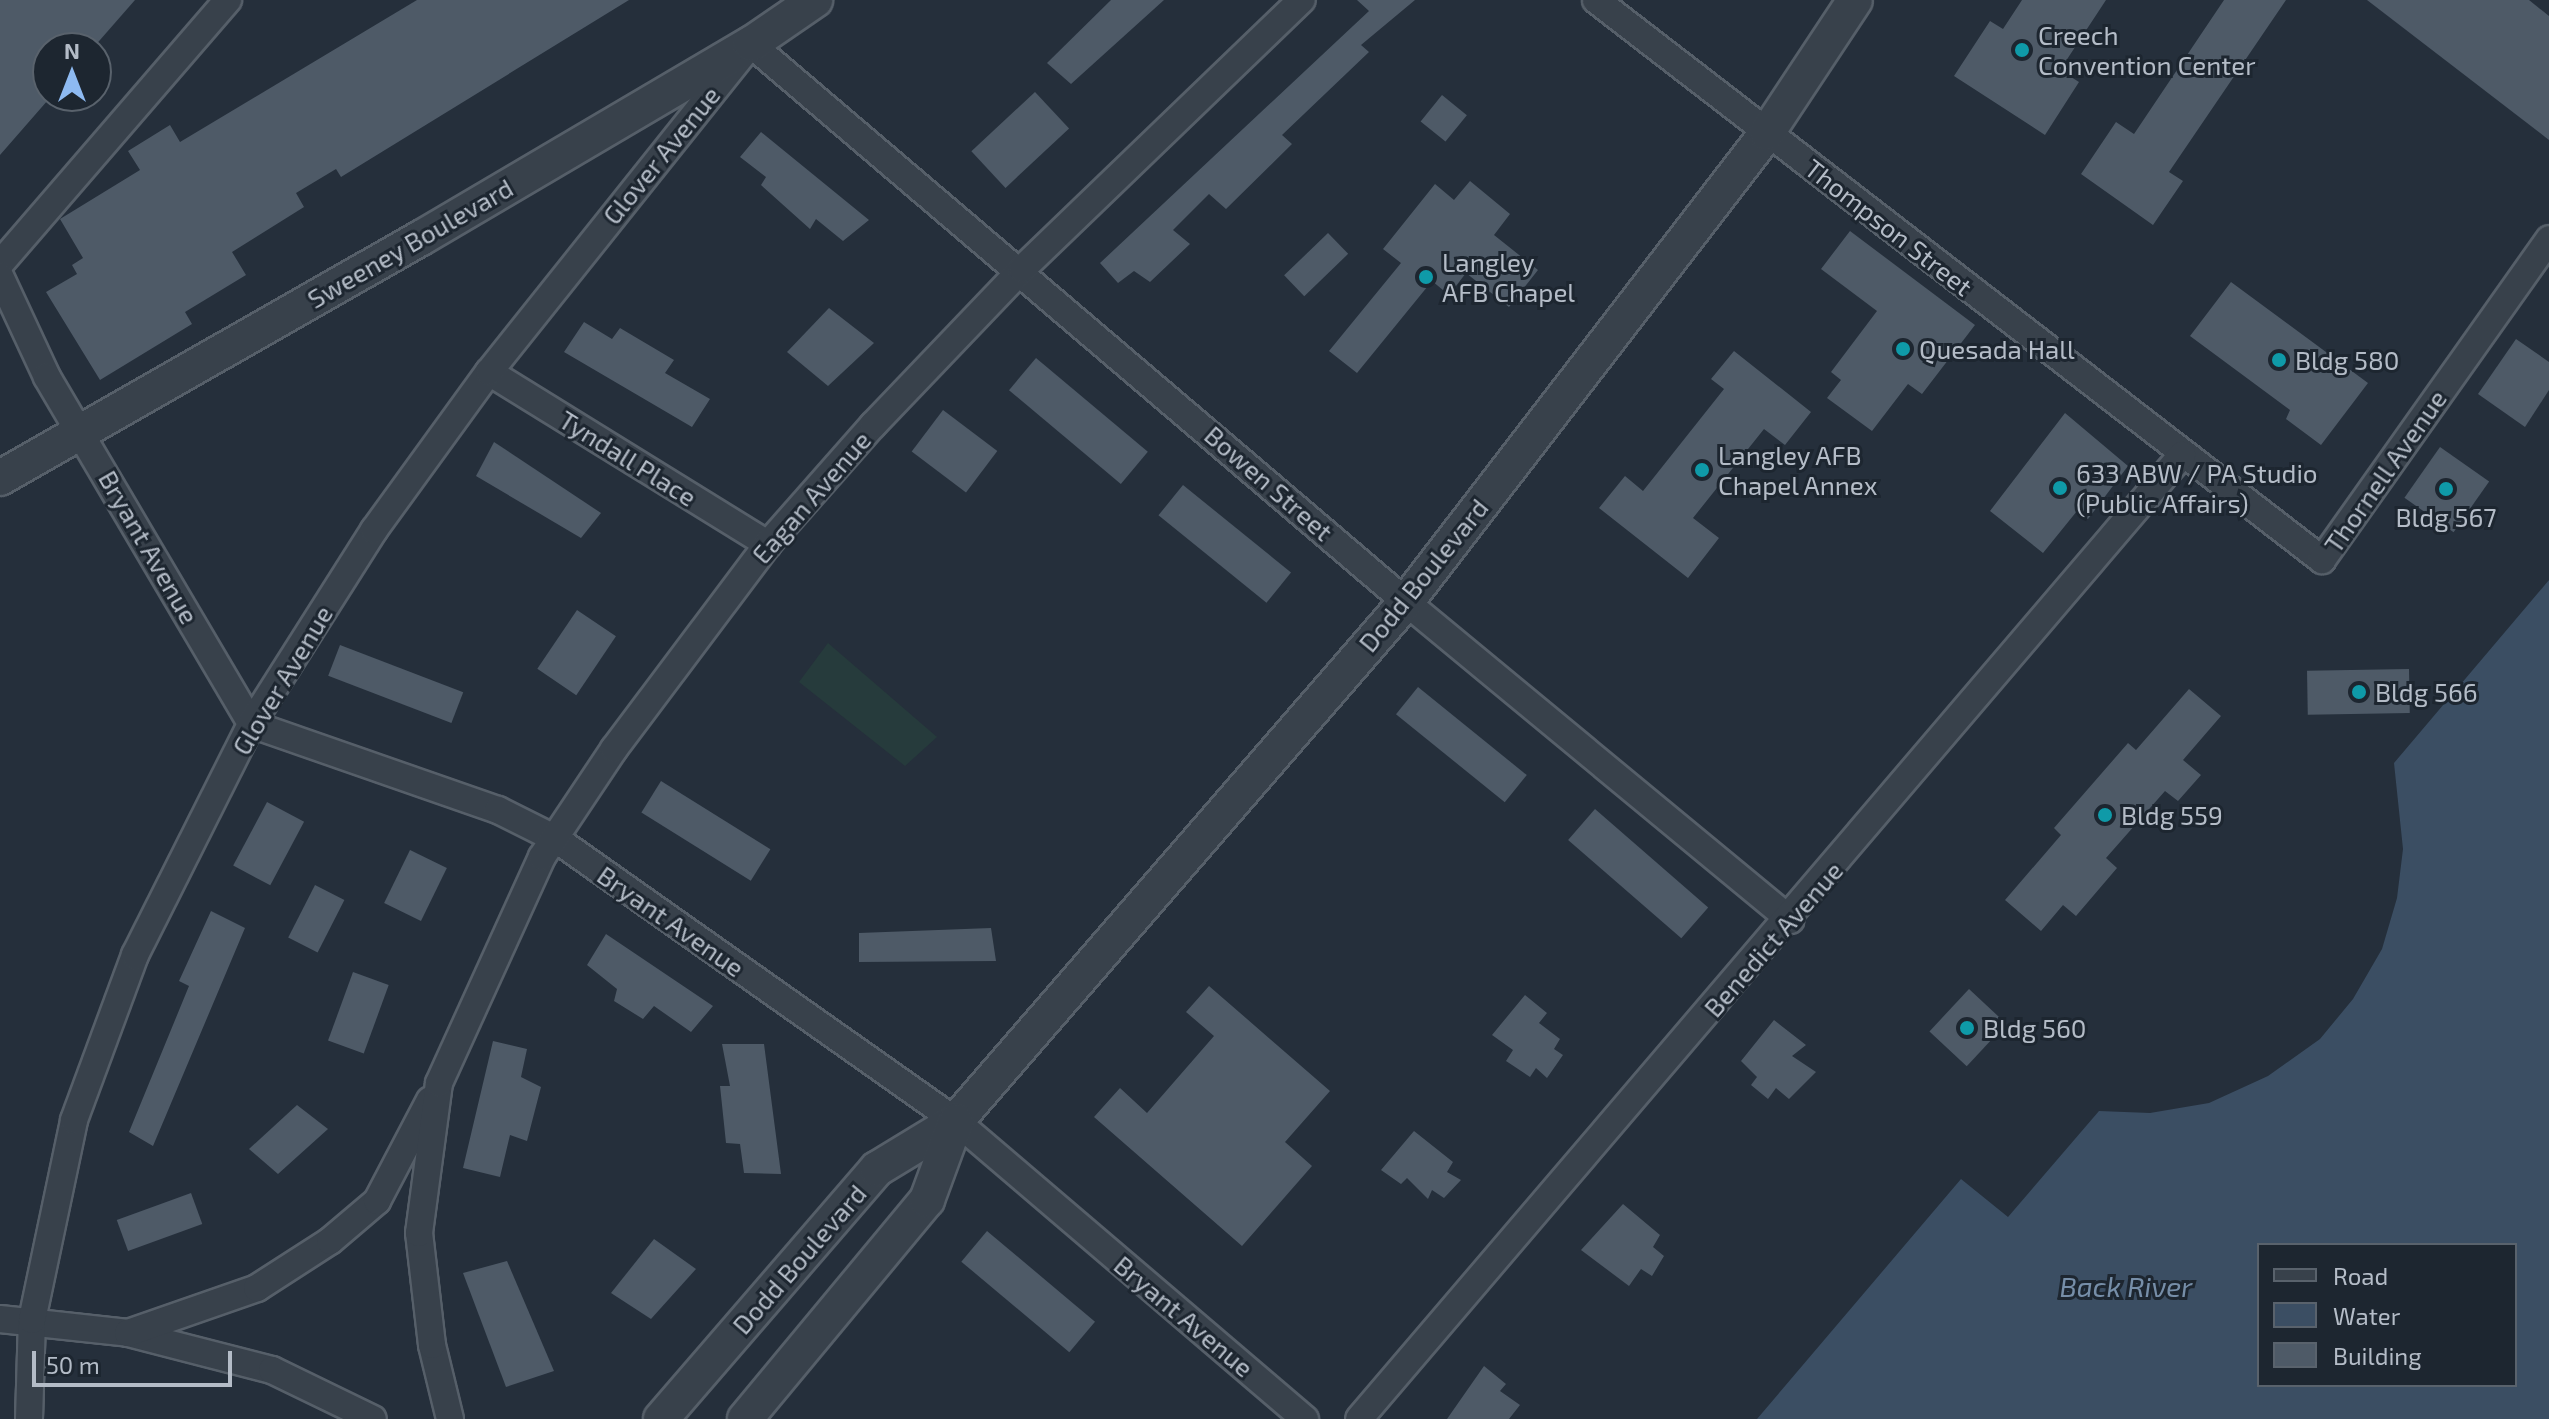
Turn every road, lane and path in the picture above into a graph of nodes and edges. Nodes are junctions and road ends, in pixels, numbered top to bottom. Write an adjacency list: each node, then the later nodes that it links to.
1 (228, 0): 9 (street)
2 (815, 0): 6 (street, Sweeney Boulevard)
3 (1302, 0): 10 (street, Eagan Avenue)
4 (1596, 0): 7 (street, Thompson Street)
5 (1855, 0): 7 (street, Dodd Boulevard)
6 (751, 44): 10 (street, Bowen Street); 12 (street, Glover Avenue); 13 (street, Sweeney Boulevard)
7 (1767, 133): 14 (street, Thompson Street); 17 (street, Dodd Boulevard)
8 (2549, 239): 14 (street, Thornell Avenue)
9 (0, 264)
10 (1022, 269): 16 (street, Eagan Avenue); 17 (street, Bowen Street)
11 (0, 276): 13 (street, Bryant Avenue)
12 (489, 372): 16 (street, Tyndall Place); 18 (street, Glover Avenue)
13 (81, 430): 15 (street, Sweeney Boulevard); 18 (street, Bryant Avenue)
14 (2182, 455): 20 (street, Benedict Avenue)
15 (0, 478)
16 (768, 544): 19 (street, Eagan Avenue)
17 (1406, 602): 20 (street, Bowen Street); 22 (street, Dodd Boulevard)
18 (251, 724): 19 (street, Bryant Avenue); 24 (street, Glover Avenue)
19 (556, 839): 21 (street, Eagan Avenue); 22 (street, Bryant Avenue)
20 (1790, 920): 32 (street, Benedict Avenue)
21 (439, 1083): 25 (street, Eagan Avenue); 28 (street, Eagan Avenue)
22 (956, 1121): 29 (street, Dodd Boulevard); 30 (street, Dodd Boulevard); 31 (street, Bryant Avenue)
23 (0, 1319): 24 (street)
24 (32, 1320): 25 (street); 26 (street, Glover Avenue)
25 (128, 1333): 27 (street)
26 (29, 1419)
27 (373, 1419)
28 (450, 1419)
29 (661, 1419)
30 (745, 1419)
31 (1305, 1419)
32 (1359, 1419)

